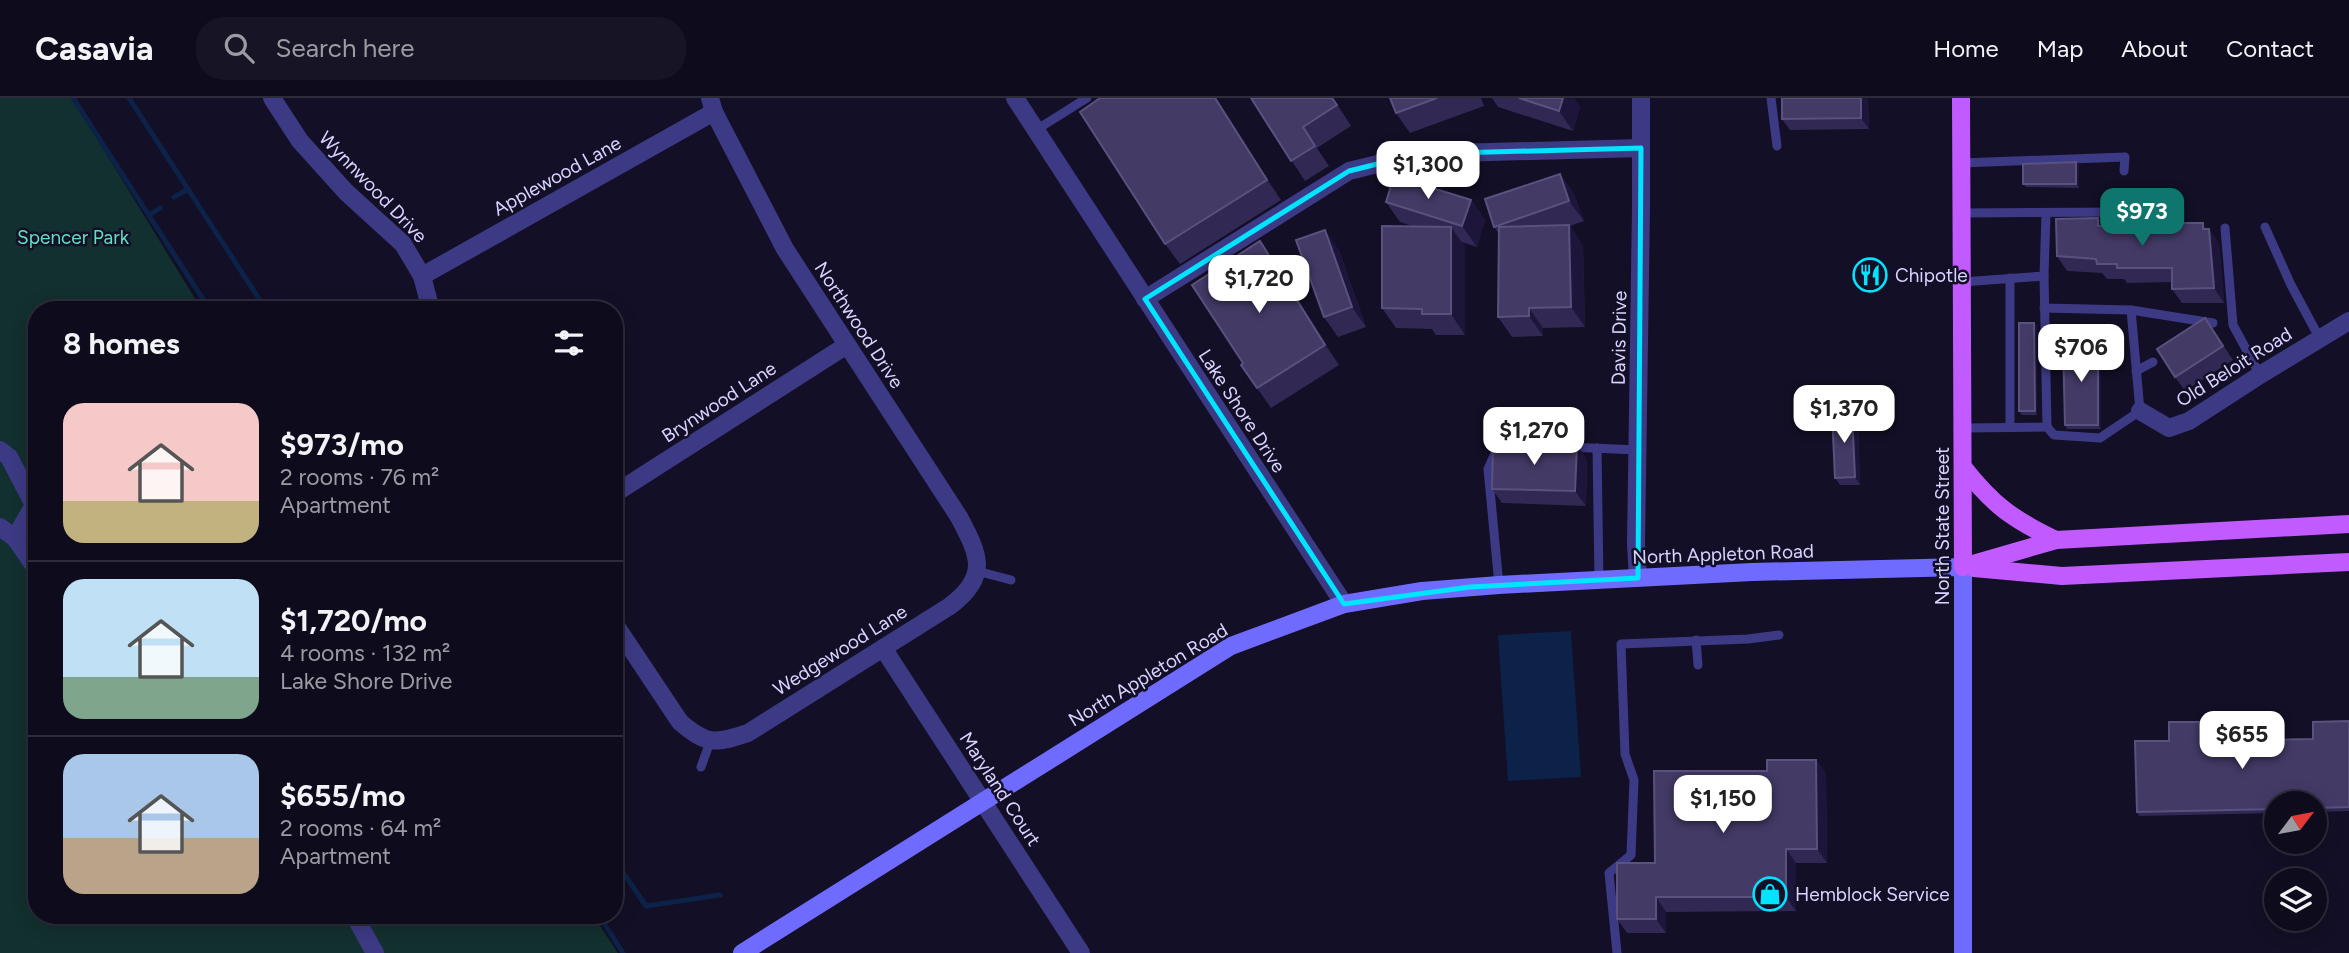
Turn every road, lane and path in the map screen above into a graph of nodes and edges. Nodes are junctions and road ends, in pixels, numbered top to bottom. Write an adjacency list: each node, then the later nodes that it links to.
1 (272, 98): 18 (street, Wynnwood Drive)
2 (1015, 98): 8 (street, Lake Shore Drive)
3 (1087, 98): 8 (lane)
4 (1641, 98): 10 (street, Davis Drive)
5 (1771, 98): 9 (lane)
6 (1961, 98): 11 (main road, North State Street)
7 (712, 105): 18 (street, Applewood Lane); 29 (street, Northwood Drive)
8 (1036, 130): 22 (street, Lake Shore Drive)
9 (1777, 146)
10 (1641, 148): 22 (street); 41 (street, Davis Drive)
11 (1961, 163): 12 (lane); 14 (main road, North State Street)
12 (2124, 171)
13 (2126, 212): 15 (lane)
14 (1961, 213): 15 (lane); 21 (main road, North State Street)
15 (2046, 214): 19 (lane)
16 (2265, 227): 28 (lane)
17 (2225, 228): 32 (lane)
18 (422, 276): 23 (street, Wynnwood Drive)
19 (2044, 276): 20 (lane); 24 (lane)
20 (2010, 278): 21 (lane); 34 (lane)
21 (1962, 282): 36 (main road, North State Street)
22 (1145, 299): 58 (street, Lake Shore Drive)
23 (429, 301)
24 (2045, 308): 25 (lane); 35 (lane)
25 (2131, 310): 27 (lane); 31 (lane)
26 (2349, 321): 28 (street, Old Beloit Road)
27 (2213, 323)
28 (2320, 339): 32 (street, Old Beloit Road)
29 (847, 345): 43 (street, Brynwood Lane); 53 (street, Northwood Drive)
30 (2153, 362): 31 (lane)
31 (2136, 371): 33 (lane)
32 (2260, 375): 33 (street, Old Beloit Road)
33 (2140, 411): 35 (lane)
34 (2010, 426): 35 (lane); 36 (lane)
35 (2047, 427)
36 (1963, 428): 42 (main road, North State Street)
37 (1556, 447): 38 (lane)
38 (1597, 448): 41 (lane); 56 (lane)
39 (1505, 449): 57 (lane)
40 (0, 450): 44 (street)
41 (1638, 450): 54 (street, Davis Drive)
42 (1963, 467): 49 (main road); 52 (main road, North State Street)
43 (623, 488)
44 (28, 493)
45 (28, 515): 48 (street)
46 (2349, 524): 49 (main road)
47 (0, 527): 48 (street)
48 (15, 538): 50 (street)
49 (2056, 540): 52 (main road)
50 (28, 557)
51 (2349, 562): 52 (main road)
52 (1963, 567): 54 (main road, North Appleton Road); 72 (main road, North State Street)
53 (977, 571): 55 (lane); 62 (street, Wedgewood Lane)
54 (1638, 578): 56 (main road, North Appleton Road)
55 (1012, 580)
56 (1599, 581): 57 (main road, North Appleton Road)
57 (1499, 585): 58 (main road, North Appleton Road)
58 (1344, 604): 66 (main road, North Appleton Road)
59 (1779, 635): 61 (lane)
60 (623, 636): 64 (street)
61 (1696, 640): 63 (lane); 71 (lane)
62 (883, 648): 64 (street, Wedgewood Lane); 66 (street, Maryland Court)
63 (1698, 665)
64 (710, 742): 65 (lane)
65 (701, 767)
66 (983, 802): 69 (main road, North Appleton Road); 70 (street, Maryland Court)
67 (359, 924): 68 (street)
68 (375, 953)
69 (742, 953)
70 (1082, 953)
71 (1617, 953)
72 (1963, 953)

